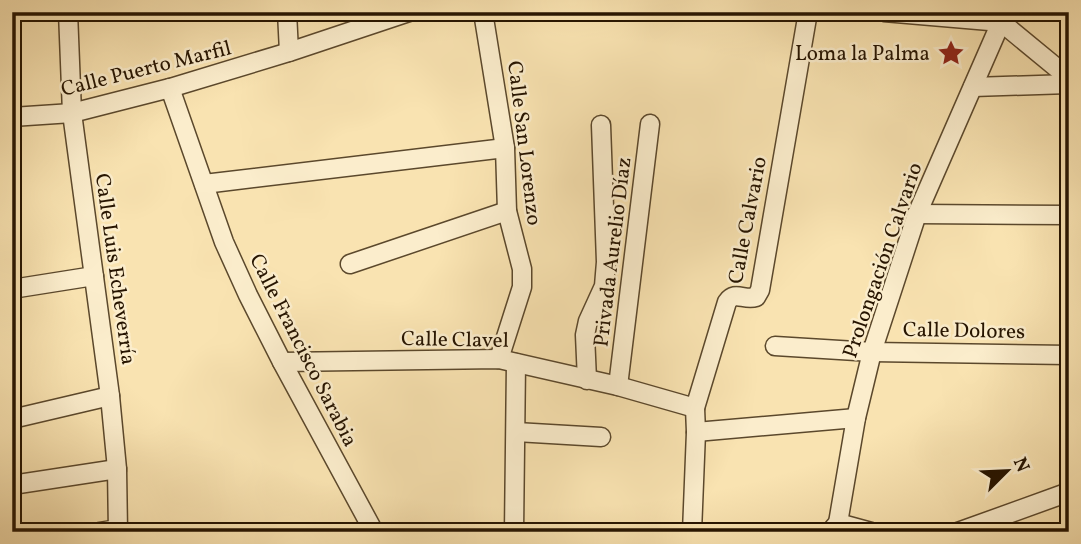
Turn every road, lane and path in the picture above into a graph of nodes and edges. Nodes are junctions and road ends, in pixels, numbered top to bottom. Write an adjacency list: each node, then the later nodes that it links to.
1 (68, 12): 13 (street, Calle Luis Echeverría)
2 (287, 12): 8 (street)
3 (409, 12): 8 (street, Calle Puerto Marfil)
4 (483, 12): 17 (street, Calle San Lorenzo)
5 (808, 12): 35 (street, Calle Calvario)
6 (884, 12): 7 (street)
7 (1004, 17): 9 (street); 11 (street, Prolongación Calvario)
8 (289, 52): 12 (street, Calle Puerto Marfil)
9 (1069, 78)
10 (1069, 84): 11 (street)
11 (973, 87): 20 (street, Prolongación Calvario)
12 (170, 88): 13 (street, Calle Puerto Marfil); 18 (street, Calle Francisco Sarabia)
13 (72, 113): 14 (street, Calle Puerto Marfil); 23 (street, Calle Luis Echeverría)
14 (12, 117)
15 (650, 124): 31 (street, Privada Aurelio Díaz)
16 (601, 125): 30 (street)
17 (505, 148): 18 (street); 19 (street, Calle San Lorenzo)
18 (204, 184): 29 (street, Calle Francisco Sarabia)
19 (507, 211): 22 (street); 28 (street, Calle San Lorenzo)
20 (918, 214): 21 (street); 26 (street, Prolongación Calvario)
21 (1069, 215)
22 (350, 264)
23 (94, 276): 24 (street); 32 (street, Calle Luis Echeverría)
24 (12, 289)
25 (775, 346): 26 (street, Calle Dolores)
26 (872, 352): 27 (street, Calle Dolores); 33 (street, Prolongación Calvario)
27 (1069, 355)
28 (507, 361): 29 (street, Calle Clavel); 30 (street, Calle Clavel); 36 (street, Calle San Lorenzo)
29 (282, 362): 44 (street, Calle Francisco Sarabia)
30 (586, 380): 31 (street, Calle Clavel)
31 (618, 386): 35 (street, Calle Clavel)
32 (110, 396): 34 (street); 38 (street, Calle Luis Echeverría)
33 (856, 418): 35 (street, Calle Clavel); 41 (street, Prolongación Calvario)
34 (12, 419)
35 (696, 419): 46 (street, Calle Calvario)
36 (516, 432): 37 (street); 45 (street, Calle San Lorenzo)
37 (601, 437)
38 (117, 469): 39 (street); 42 (street, Calle Luis Echeverría)
39 (12, 485)
40 (1069, 492): 48 (street)
41 (834, 528): 47 (street)
42 (118, 530): 43 (street)
43 (99, 532)
44 (374, 532)
45 (514, 532)
46 (692, 532)
47 (871, 532)
48 (958, 532)

